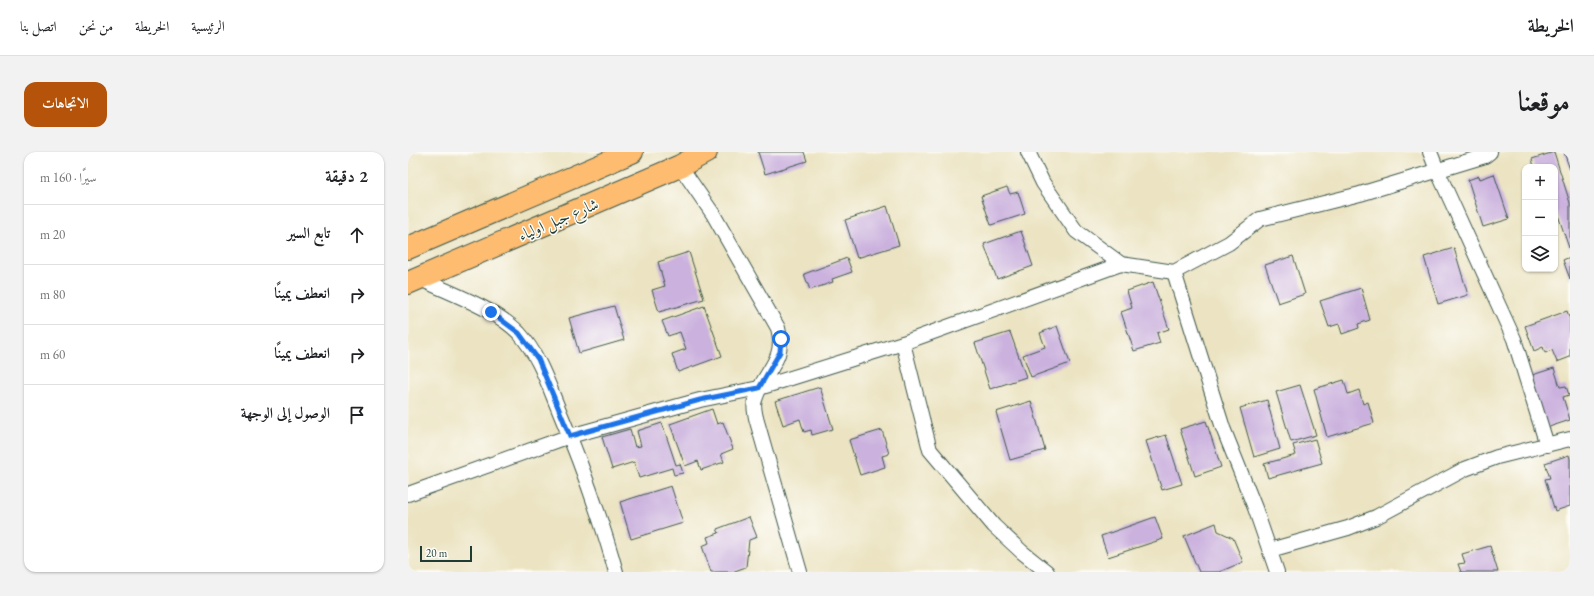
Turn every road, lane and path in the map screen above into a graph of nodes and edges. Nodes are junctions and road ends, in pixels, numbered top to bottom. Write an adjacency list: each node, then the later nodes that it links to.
1 (632, 152): 8 (highway, شارع جبل اولياء)
2 (706, 152): 6 (highway, شارع جبل اولياء)
3 (1028, 152): 9 (street)
4 (1430, 152): 7 (street)
5 (1490, 152): 7 (street)
6 (680, 166): 11 (highway, شارع جبل اولياء); 13 (street)
7 (1437, 170): 10 (street); 16 (street)
8 (408, 248)
9 (1121, 264): 10 (street); 12 (street)
10 (1174, 272): 18 (street)
11 (413, 280): 14 (street)
12 (903, 343): 13 (street); 21 (street)
13 (759, 388): 14 (street); 20 (street)
14 (570, 436): 17 (street); 19 (street)
15 (1570, 439): 16 (street)
16 (1547, 445): 18 (street)
17 (408, 494)
18 (1270, 550): 22 (street)
19 (616, 572)
20 (800, 572)
21 (1047, 572)
22 (1277, 572)

